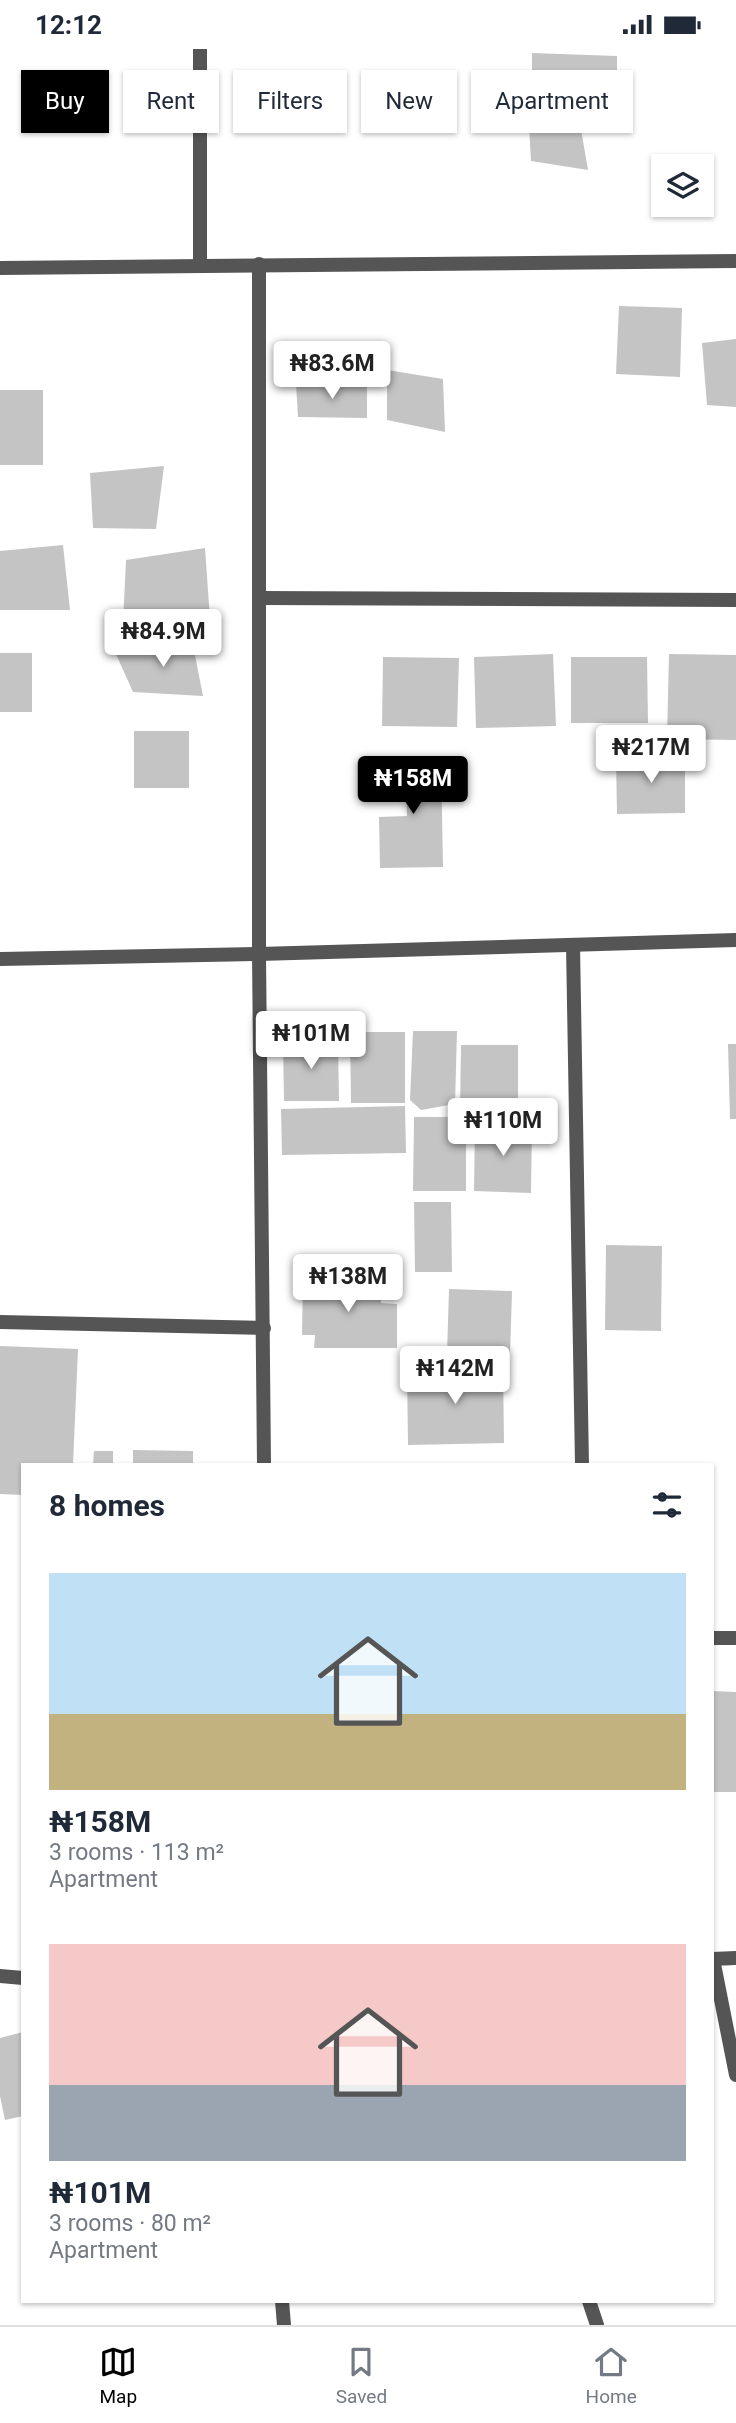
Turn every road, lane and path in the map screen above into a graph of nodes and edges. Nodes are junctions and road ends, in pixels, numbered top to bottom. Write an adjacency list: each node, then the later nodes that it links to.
1 (200, 49): 4 (street)
2 (736, 261): 3 (street)
3 (259, 264): 4 (street); 6 (street)
4 (200, 265): 5 (street)
5 (0, 268)
6 (259, 598): 7 (street); 10 (street)
7 (736, 600)
8 (736, 940): 9 (street)
9 (573, 945): 10 (street); 15 (street)
10 (259, 954): 11 (street); 13 (street)
11 (0, 959)
12 (0, 1322): 13 (street)
13 (264, 1328): 14 (street)
14 (264, 1463)
15 (582, 1463)
16 (714, 1638): 17 (street)
17 (736, 1638)
18 (736, 1958): 19 (street)
19 (714, 1959)
20 (714, 1964): 23 (street)
21 (0, 1976): 22 (street)
22 (21, 1977)
23 (736, 2075)
24 (282, 2303): 26 (street)
25 (590, 2303): 27 (street)
26 (284, 2325)
27 (597, 2325)

